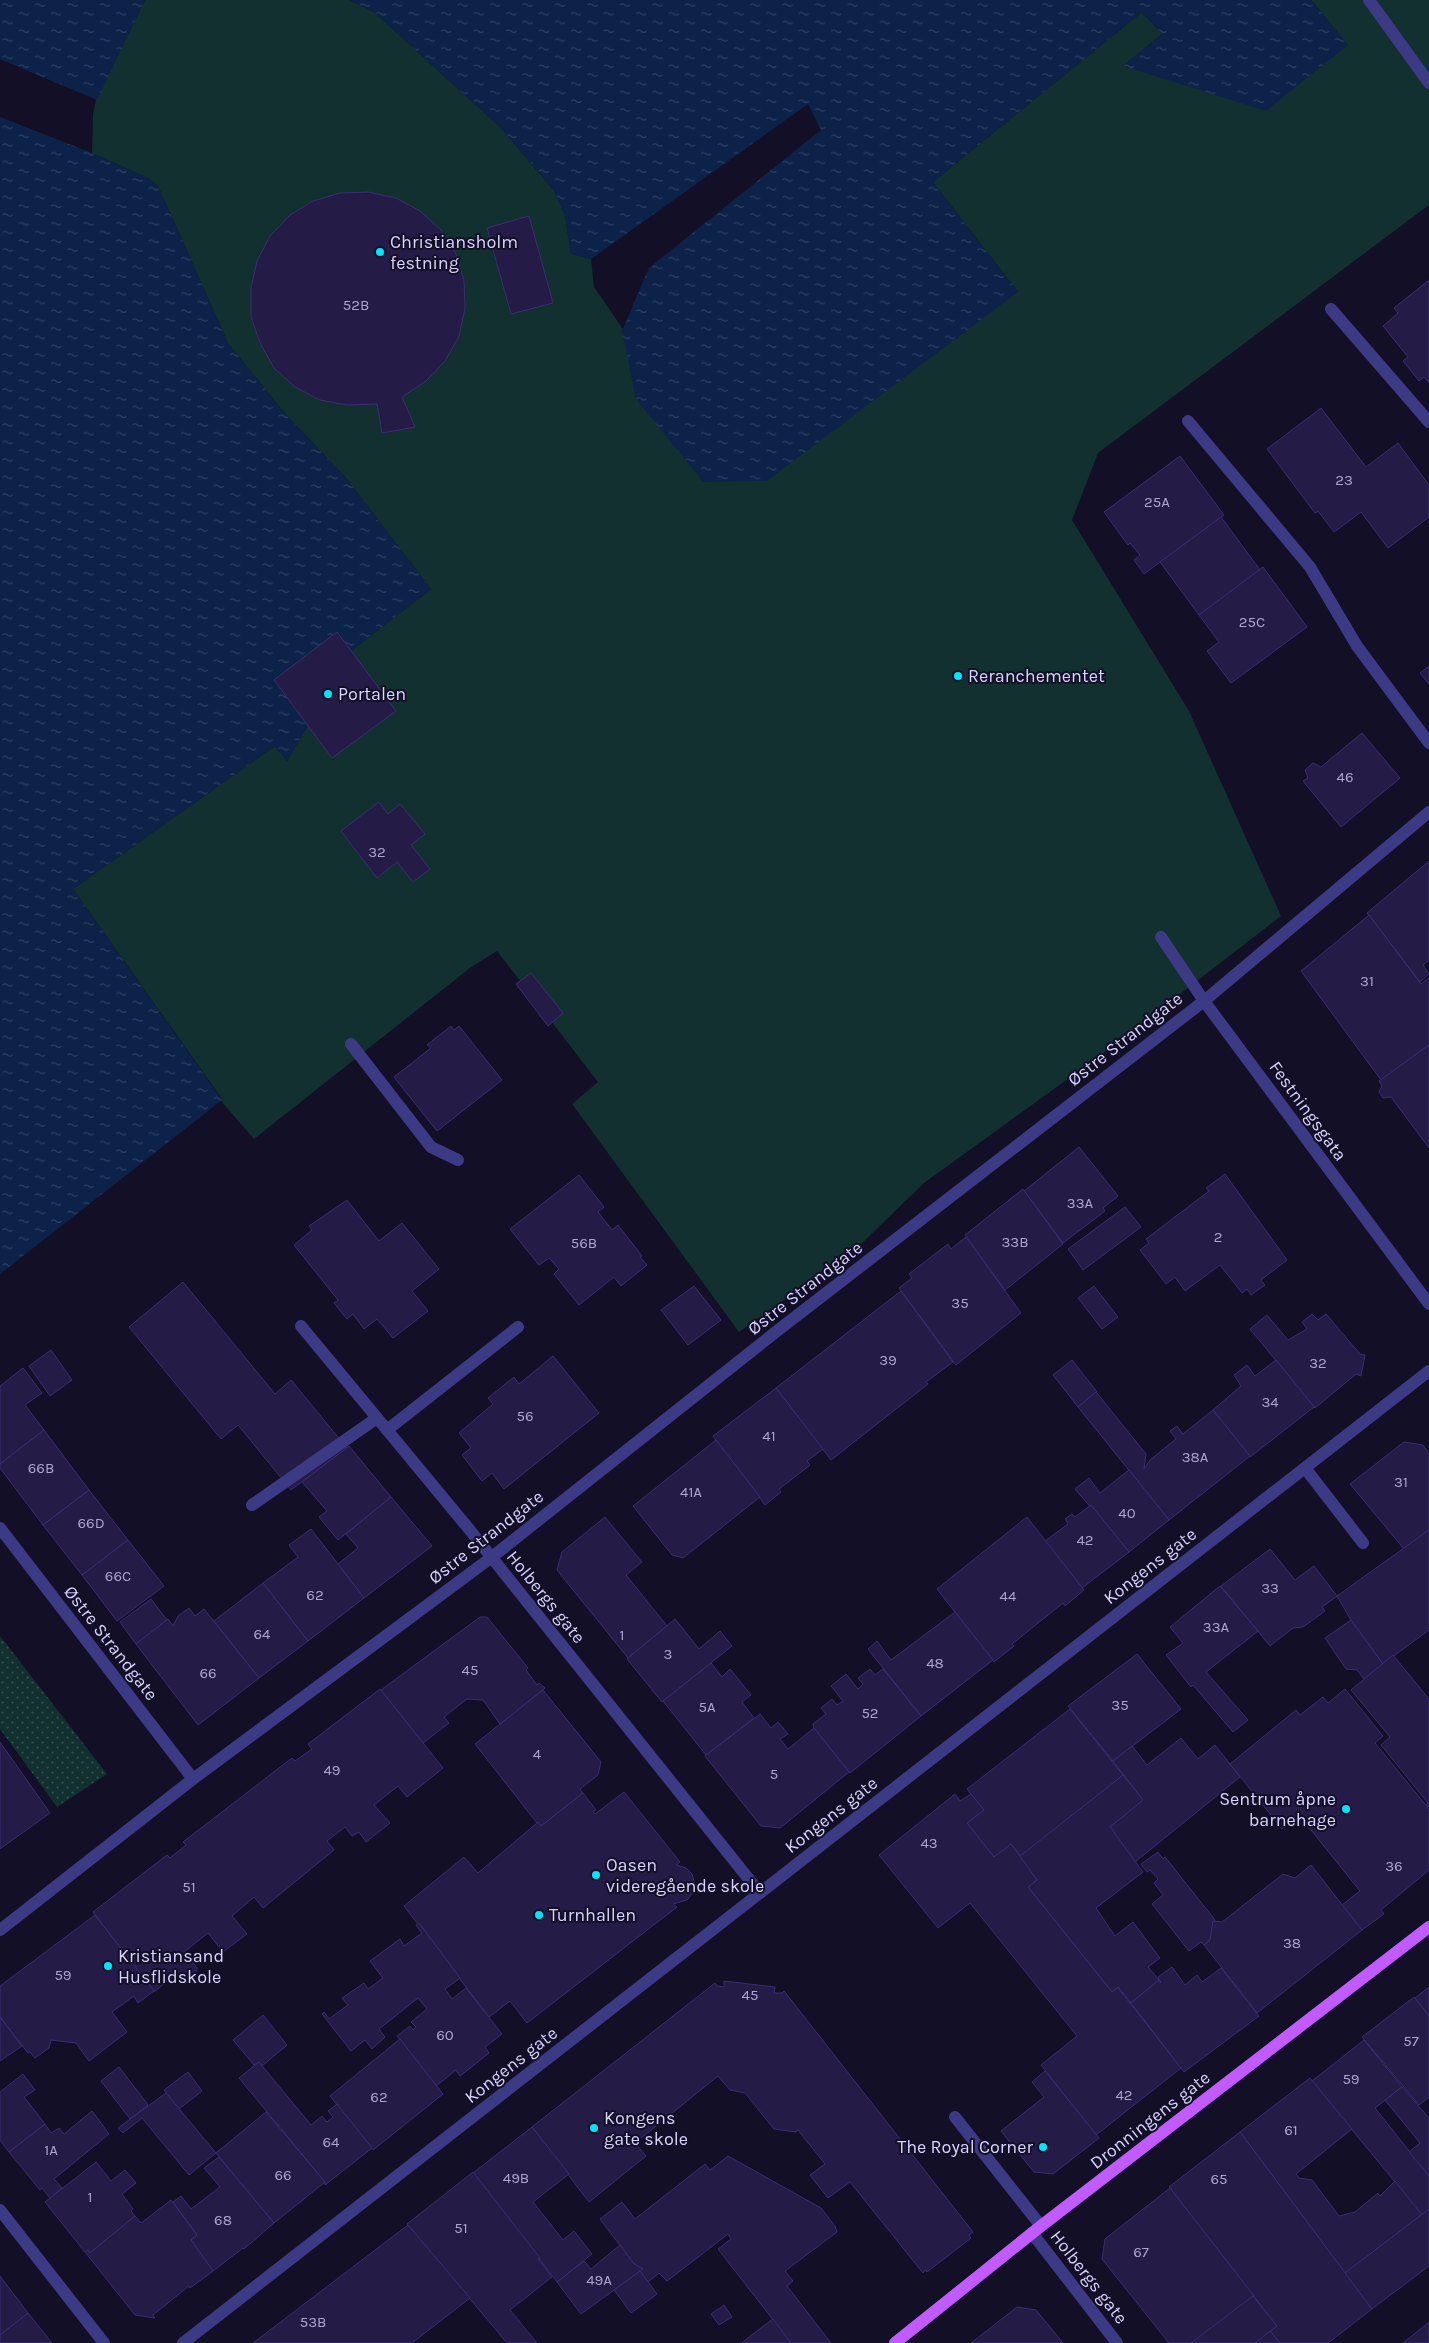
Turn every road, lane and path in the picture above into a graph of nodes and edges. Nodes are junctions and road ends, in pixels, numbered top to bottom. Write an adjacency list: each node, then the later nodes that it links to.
1 (1369, 0): 2 (street)
2 (1429, 82)
3 (1331, 309): 5 (street)
4 (1188, 421): 6 (street)
5 (1429, 422)
6 (1429, 743)
7 (1429, 812): 9 (street, Østre Strandgate)
8 (1161, 937): 9 (street, Festningsgata)
9 (1204, 1000): 12 (street, Festningsgata); 22 (street, Østre Strandgate)
10 (350, 1044): 11 (street)
11 (458, 1160)
12 (1429, 1304)
13 (301, 1326): 16 (street, Holbergs gate)
14 (518, 1326): 17 (street)
15 (1429, 1371): 18 (street, Kongens gate)
16 (377, 1418): 17 (street, Holbergs gate); 19 (street)
17 (387, 1430): 22 (street, Holbergs gate)
18 (1305, 1468): 21 (street); 24 (street, Kongens gate)
19 (252, 1505)
20 (0, 1528): 23 (street, Østre Strandgate)
21 (1363, 1543)
22 (492, 1557): 23 (street, Østre Strandgate); 24 (street, Holbergs gate)
23 (193, 1779): 26 (street, Østre Strandgate)
24 (760, 1893): 31 (street, Kongens gate)
25 (1429, 1927): 29 (main road, Dronningens gate)
26 (0, 1930)
27 (955, 2118): 29 (street, Holbergs gate)
28 (0, 2210): 30 (street)
29 (1037, 2230): 32 (main road, Dronningens gate); 33 (street, Holbergs gate)
30 (104, 2343)
31 (183, 2343)
32 (895, 2343)
33 (1117, 2343)

